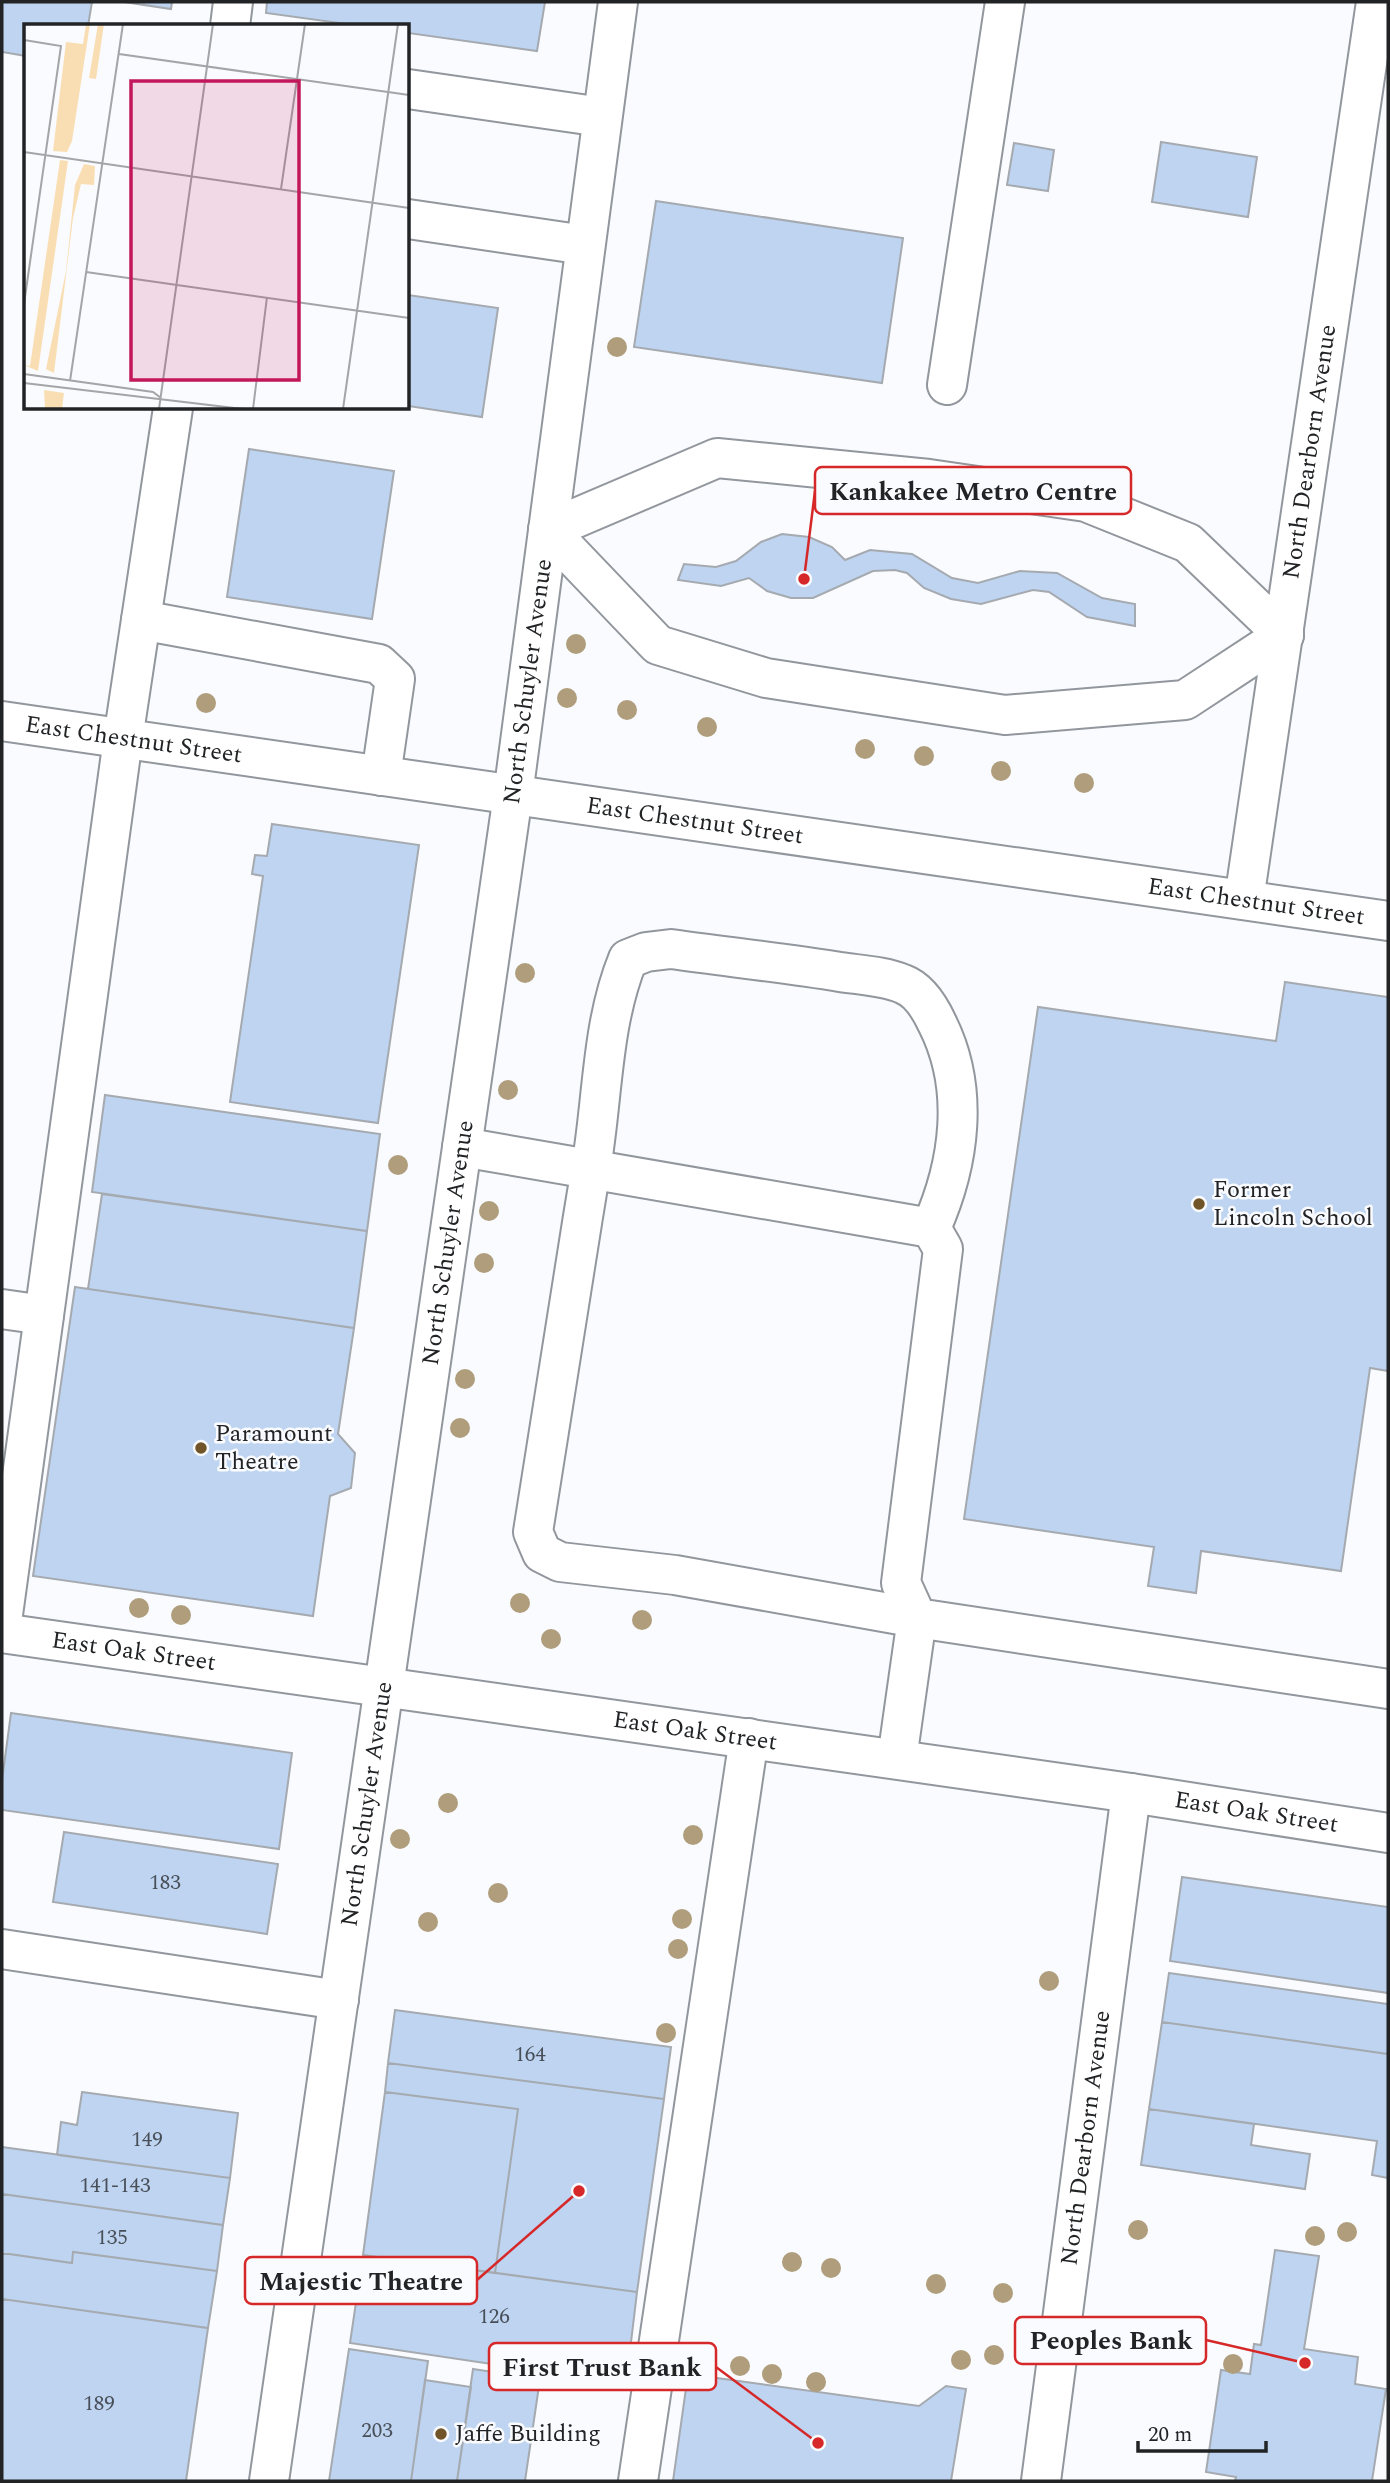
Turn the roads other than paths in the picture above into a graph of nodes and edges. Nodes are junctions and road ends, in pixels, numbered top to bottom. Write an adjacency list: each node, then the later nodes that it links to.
1 (233, 2): 5 (street)
2 (618, 2): 7 (street, North Schuyler Avenue)
3 (1005, 2): 10 (street)
4 (1376, 2): 14 (street, North Dearborn Avenue)
5 (230, 24)
6 (410, 89): 7 (street)
7 (602, 117): 9 (street, North Schuyler Avenue)
8 (410, 219): 9 (street)
9 (585, 245): 12 (street, North Schuyler Avenue)
10 (947, 385)
11 (173, 410): 13 (street)
12 (548, 530): 14 (street); 14 (street); 18 (street, North Schuyler Avenue)
13 (141, 620): 16 (street); 17 (street)
14 (1284, 635): 19 (street, North Dearborn Avenue)
15 (2, 721): 16 (street, East Chestnut Street)
16 (123, 739): 17 (street, East Chestnut Street); 25 (street)
17 (381, 776): 18 (street, East Chestnut Street)
18 (513, 795): 19 (street, East Chestnut Street); 21 (street, North Schuyler Avenue)
19 (1244, 900): 20 (street, East Chestnut Street)
20 (1388, 921)
21 (462, 1147): 22 (street); 29 (street, North Schuyler Avenue)
22 (591, 1169): 23 (street); 23 (street); 26 (street)
23 (931, 1228): 26 (street)
24 (2, 1309): 25 (street)
25 (44, 1315): 27 (street)
26 (917, 1618): 30 (street); 32 (street)
27 (2, 1622)
28 (2, 1633): 29 (street, East Oak Street)
29 (384, 1686): 31 (street, East Oak Street); 36 (street, North Schuyler Avenue)
30 (1388, 1689)
31 (749, 1738): 32 (street, East Oak Street); 38 (street)
32 (897, 1759): 33 (street, East Oak Street)
33 (1131, 1793): 34 (street, East Oak Street); 39 (street, North Dearborn Avenue)
34 (1388, 1833)
35 (2, 1949): 36 (street)
36 (338, 2000): 37 (street, North Schuyler Avenue)
37 (269, 2481)
38 (638, 2481)
39 (1041, 2481)

